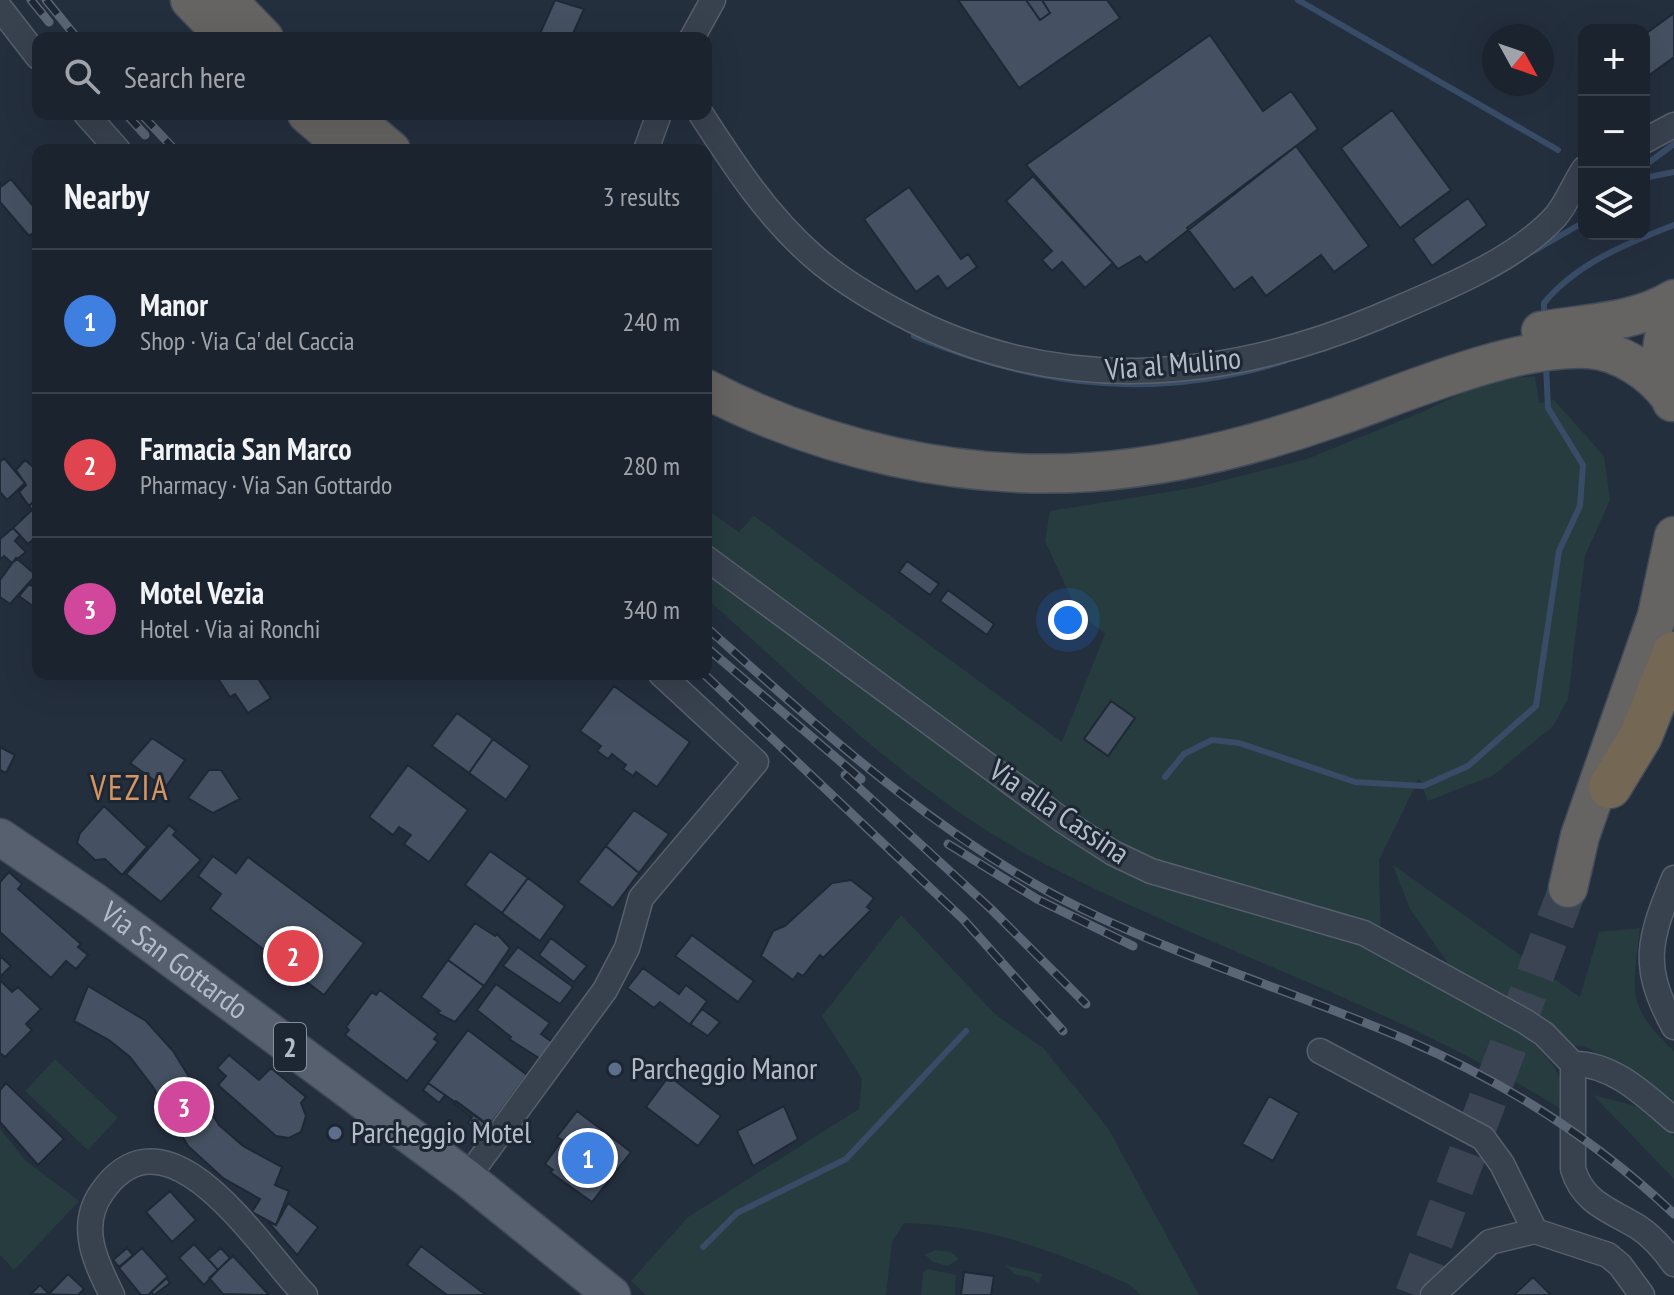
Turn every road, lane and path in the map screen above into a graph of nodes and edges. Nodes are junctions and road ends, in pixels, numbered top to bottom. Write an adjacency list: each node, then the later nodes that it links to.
1 (190, 0): 5 (highway)
2 (227, 0): 6 (highway)
3 (713, 0): 7 (street)
4 (0, 8): 8 (street)
5 (221, 32)
6 (258, 32)
7 (695, 32)
8 (32, 49)
9 (91, 120): 16 (street)
10 (314, 120): 17 (highway)
11 (355, 120): 18 (highway)
12 (657, 120): 19 (street)
13 (705, 120): 20 (street, Via al Mulino)
14 (1674, 125): 15 (street)
15 (1650, 138)
16 (113, 144)
17 (342, 144)
18 (384, 144)
19 (648, 144)
20 (1578, 179)
21 (1674, 299): 23 (highway)
22 (1674, 313): 27 (highway)
23 (1571, 337): 24 (highway); 27 (highway)
24 (1496, 350): 25 (highway); 26 (highway)
25 (712, 366)
26 (712, 392)
27 (1672, 401)
28 (1674, 536): 33 (highway)
29 (712, 562): 38 (street, Via alla Cassina)
30 (1674, 620): 33 (highway)
31 (1674, 653): 33 (highway)
32 (667, 680): 40 (street)
33 (1610, 787)
34 (0, 837): 40 (main road, Via San Gottardo / 2)
35 (1674, 878): 36 (street)
36 (1674, 1027)
37 (1320, 1051): 41 (street)
38 (1573, 1064): 39 (street); 42 (street)
39 (1674, 1120)
40 (467, 1178): 45 (main road, Via San Gottardo / 2)
41 (1535, 1231): 46 (street); 47 (street)
42 (1674, 1264)
43 (112, 1295): 44 (street)
44 (305, 1295)
45 (612, 1295)
46 (1433, 1295)
47 (1642, 1295)

